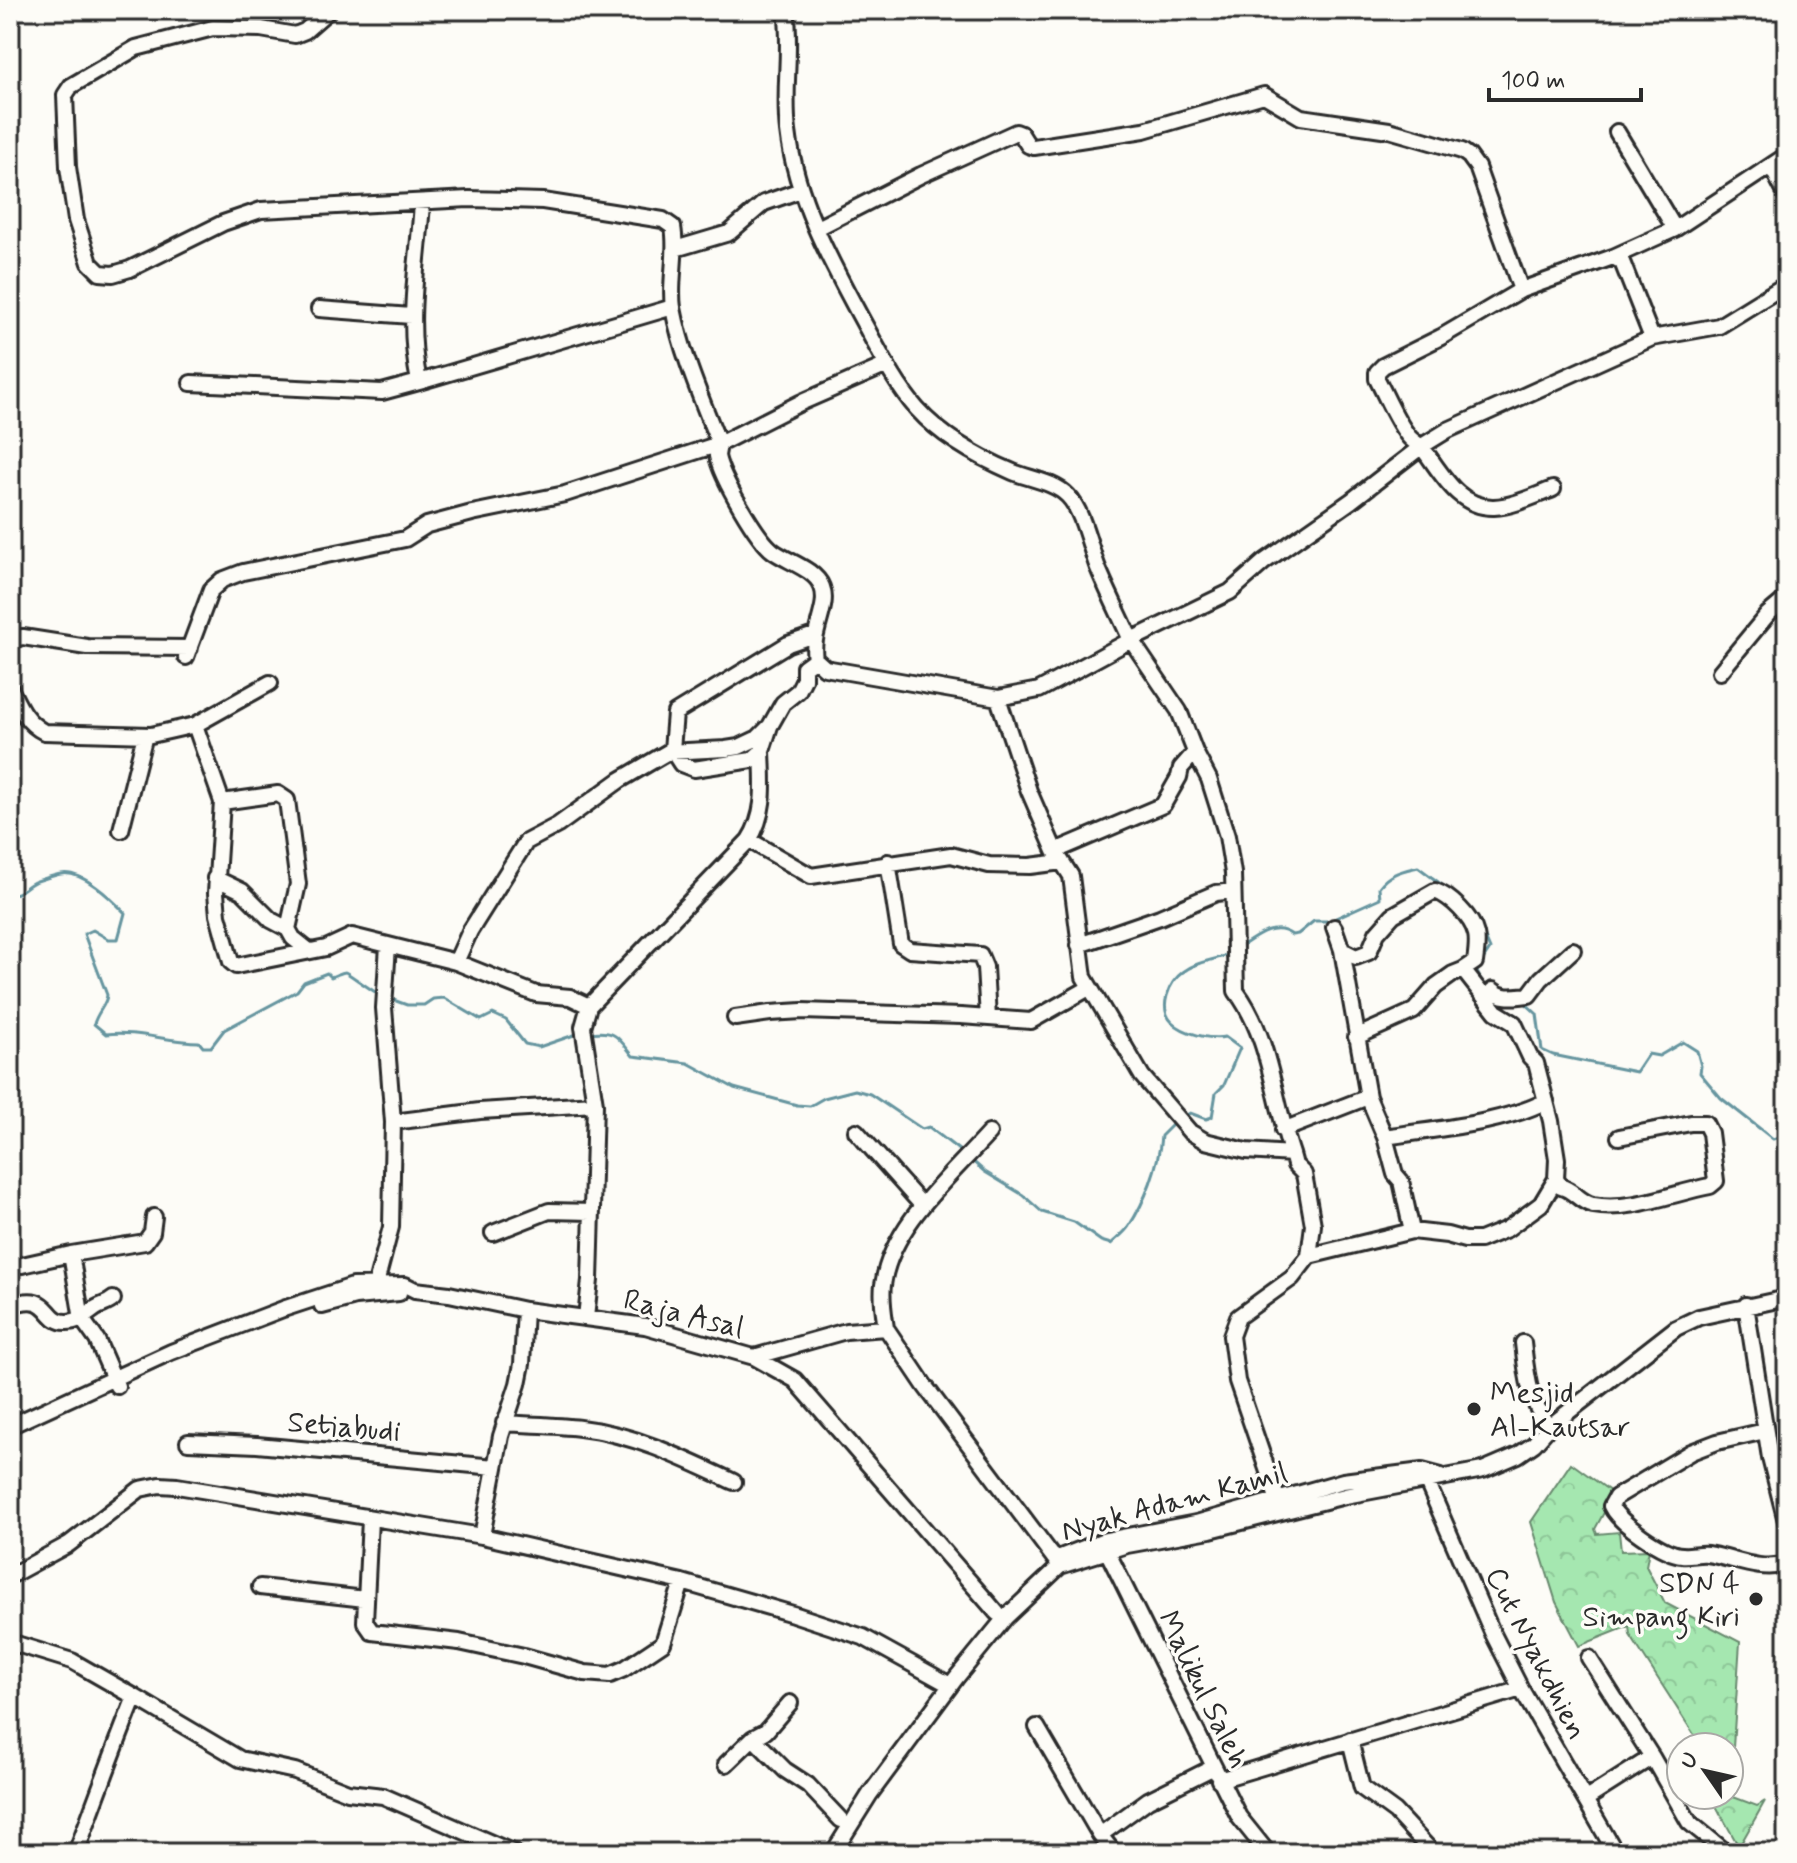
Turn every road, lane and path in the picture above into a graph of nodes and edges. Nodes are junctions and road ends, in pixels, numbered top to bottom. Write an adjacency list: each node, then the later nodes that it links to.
1 (329, 10): 8 (street)
2 (786, 10): 6 (street)
3 (1617, 132): 10 (street)
4 (1787, 155): 5 (street)
5 (1771, 166): 7 (street); 10 (street)
6 (801, 190): 9 (street); 11 (street)
7 (1787, 197)
8 (422, 203): 11 (street); 17 (street)
9 (817, 228): 14 (street); 19 (street)
10 (1675, 229): 12 (street)
11 (675, 249): 15 (street)
12 (1613, 257): 14 (street); 18 (street)
13 (1787, 284): 18 (street)
14 (1521, 290): 23 (street)
15 (673, 307): 20 (street); 22 (street)
16 (319, 309): 17 (street)
17 (411, 316): 20 (street)
18 (1652, 338): 23 (street)
19 (887, 365): 22 (street); 28 (street)
20 (419, 382): 21 (street)
21 (191, 383)
22 (719, 444): 26 (street); 27 (street)
23 (1422, 446): 24 (street); 28 (street)
24 (1553, 489)
25 (1787, 598): 30 (street)
26 (814, 635): 29 (street); 37 (street)
27 (10, 639)
28 (1131, 640): 33 (street); 39 (street)
29 (815, 659): 33 (street); 35 (street)
30 (1720, 672)
31 (270, 683): 34 (street)
32 (10, 688): 36 (street)
33 (998, 698): 43 (street)
34 (195, 725): 36 (street); 40 (street)
35 (770, 726): 37 (street); 38 (street)
36 (145, 735): 41 (street)
37 (672, 750): 38 (street); 54 (street)
38 (762, 751): 42 (street)
39 (1195, 752): 43 (street); 46 (street)
40 (222, 802): 45 (street); 48 (street)
41 (121, 830)
42 (749, 840): 44 (street); 58 (street)
43 (1058, 856): 44 (street); 50 (street)
44 (888, 862): 60 (street)
45 (215, 878): 48 (street); 51 (street)
46 (1233, 891): 50 (street); 66 (street)
47 (1334, 927): 52 (street)
48 (288, 929): 51 (street)
49 (388, 945): 51 (street); 54 (street); 65 (street)
50 (1079, 945): 56 (street)
51 (308, 950)
52 (1342, 950): 55 (street); 61 (street)
53 (1573, 950): 57 (street)
54 (456, 962): 58 (street)
55 (1463, 970): 57 (street); 61 (street)
56 (1089, 988): 60 (street); 71 (street)
57 (1489, 994): 63 (street)
58 (589, 1006): 64 (street)
59 (735, 1018): 60 (street)
60 (988, 1018)
61 (1356, 1037): 62 (street)
62 (1368, 1097): 66 (street); 69 (street)
63 (1546, 1101): 69 (street); 72 (street)
64 (595, 1104): 65 (street); 74 (street)
65 (393, 1122): 81 (street)
66 (1283, 1130): 71 (street)
67 (856, 1131): 73 (street)
68 (989, 1133): 73 (street)
69 (1385, 1137): 76 (street)
70 (1619, 1137): 72 (street)
71 (1292, 1154): 79 (street)
72 (1556, 1179): 76 (street)
73 (922, 1205): 90 (street)
74 (592, 1212): 77 (street); 88 (street)
75 (154, 1217): 78 (street)
76 (1412, 1231): 79 (street)
77 (493, 1233)
78 (71, 1254): 80 (street); 89 (street)
79 (1309, 1256): 102 (street)
80 (22, 1265)
81 (376, 1284): 82 (street, Raja Asal); 93 (street, Raja Asal)
82 (415, 1290): 87 (street, Raja Asal); 93 (street, Raja Asal)
83 (1787, 1298): 85 (street)
84 (113, 1299): 89 (street)
85 (1746, 1305): 96 (street); 97 (street)
86 (10, 1306): 89 (street)
87 (525, 1310): 88 (street, Raja Asal); 94 (street)
88 (586, 1318): 92 (street, Raja Asal)
89 (82, 1319): 93 (street)
90 (886, 1328): 92 (street, Raja Asal); 107 (street)
91 (1523, 1343): 96 (street)
92 (754, 1357): 114 (street)
93 (116, 1382): 95 (street, Raja Asal)
94 (504, 1423): 99 (street); 101 (street)
95 (11, 1425)
96 (1549, 1427): 100 (street, Nyak Adam Kamil)
97 (1765, 1431): 104 (street); 108 (street)
98 (188, 1442): 99 (street, Setiabudi)
99 (495, 1467): 105 (street)
100 (1424, 1477): 102 (street, Nyak Adam Kamil); 106 (street); 118 (street, Cut Nyakdhien)
101 (734, 1482)
102 (1278, 1501): 106 (street, Nyak Adam Kamil)
103 (370, 1519): 105 (street); 109 (street); 113 (street)
104 (1787, 1525)
105 (482, 1536): 110 (street)
106 (1104, 1546): 107 (street, Nyak Adam Kamil); 126 (street, Malikul Saleh)
107 (1057, 1563): 112 (street, Nyak Adam Kamil)
108 (1787, 1564)
109 (10, 1576)
110 (682, 1582): 113 (street); 117 (street)
111 (260, 1587): 113 (street)
112 (1020, 1596): 114 (street, Nyak Adam Kamil); 117 (street)
113 (365, 1599)
114 (997, 1613): 117 (street, Nyak Adam Kamil)
115 (10, 1642): 119 (street)
116 (1589, 1658): 124 (street)
117 (946, 1683): 128 (street, Nyak Adam Kamil); 133 (street)
118 (1521, 1689): 123 (street); 127 (street, Cut Nyakdhien)
119 (135, 1697): 130 (street); 131 (street)
120 (790, 1703): 122 (street)
121 (1037, 1727): 129 (street)
122 (753, 1738): 125 (street); 128 (street)
123 (1350, 1740): 126 (street); 136 (street)
124 (1652, 1757): 127 (street); 138 (street)
125 (726, 1764)
126 (1216, 1773): 129 (street); 135 (street, Malikul Saleh)
127 (1586, 1799): 137 (street, Cut Nyakdhien)
128 (841, 1820): 132 (street, Nyak Adam Kamil)
129 (1100, 1835): 134 (street)
130 (76, 1853)
131 (514, 1853)
132 (822, 1853)
133 (833, 1853)
134 (1114, 1853)
135 (1268, 1853)
136 (1433, 1853)
137 (1616, 1853)
138 (1727, 1853)

